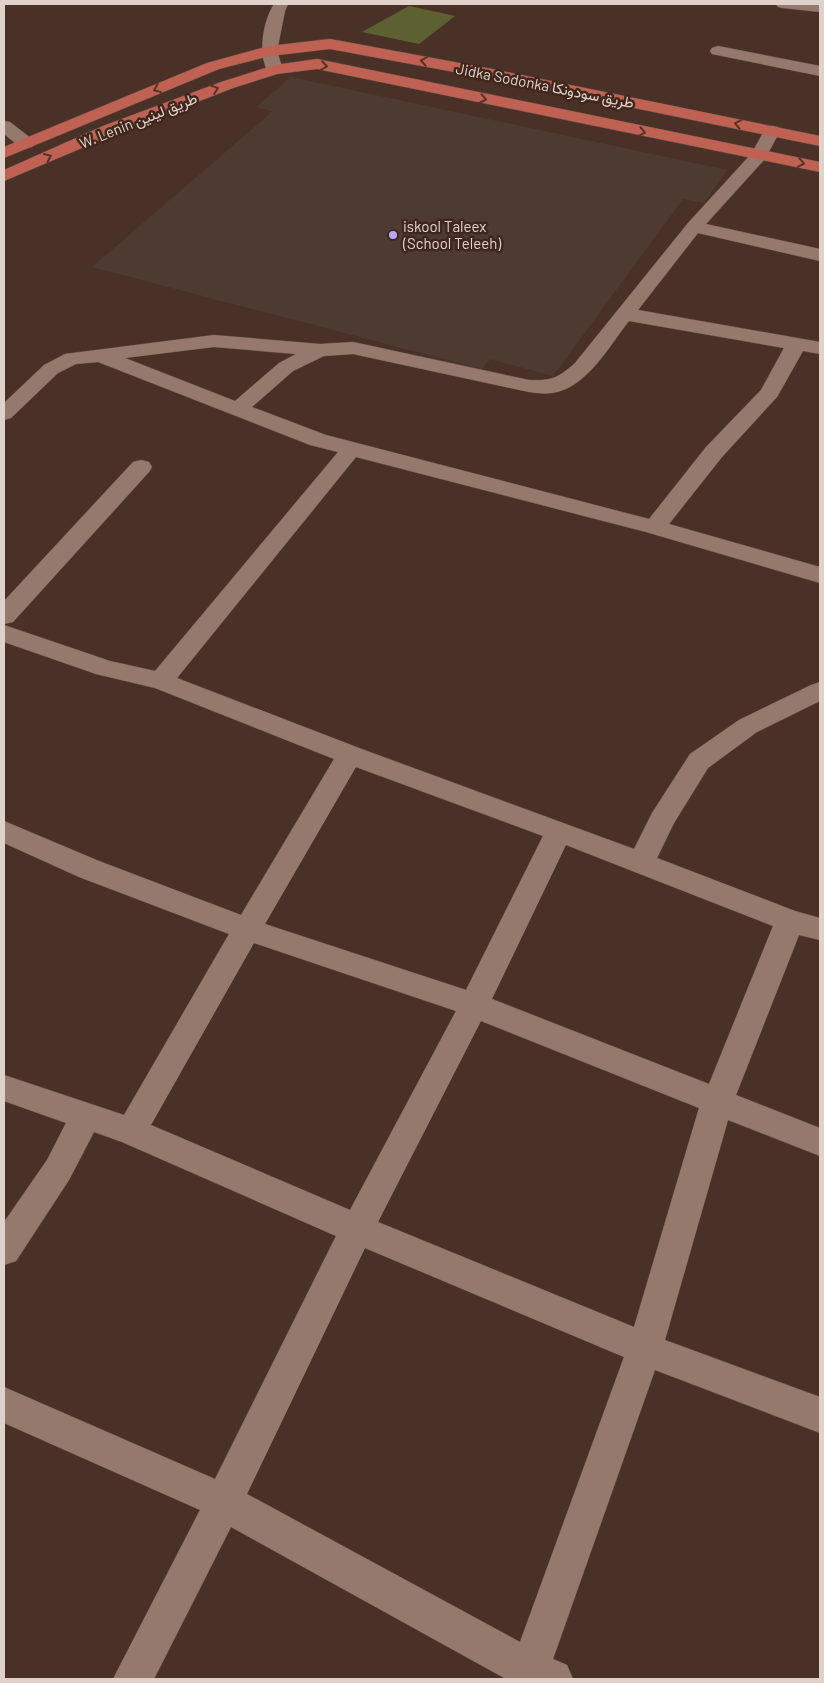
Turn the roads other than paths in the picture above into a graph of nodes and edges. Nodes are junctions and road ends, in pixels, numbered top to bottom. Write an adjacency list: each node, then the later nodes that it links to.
1 (281, 4): 4 (street)
2 (783, 4): 3 (street)
3 (820, 8)
4 (269, 51): 6 (street); 8 (main road, W. Lenin طريق لينين, one-way to 8); 11 (main road, Jidka Sodonka طريق سودونكا, one-way to 4)
5 (718, 51): 7 (street)
6 (275, 70): 10 (main road, W. Lenin طريق لينين, one-way to 6); 15 (main road, Jidka Sodonka طريق سودونكا, one-way to 15)
7 (820, 71)
8 (89, 117): 10 (main road); 13 (main road, W. Lenin طريق لينين)
9 (4, 126): 13 (street)
10 (109, 130): 17 (main road, W. Lenin طريق لينين, one-way to 10)
11 (772, 131): 12 (main road, Jidka Sodonka طريق سودونكا); 15 (street)
12 (820, 141)
13 (26, 143): 14 (main road, W. Lenin طريق لينين)
14 (4, 153)
15 (759, 155): 16 (main road, Jidka Sodonka طريق سودونكا, one-way to 16); 18 (street)
16 (820, 167)
17 (4, 176)
18 (694, 227): 19 (street); 20 (street)
19 (820, 255)
20 (625, 314): 21 (street); 23 (street)
21 (798, 343): 22 (street); 29 (street)
22 (820, 348)
23 (320, 350): 24 (street); 25 (street)
24 (100, 356): 25 (street); 26 (street)
25 (238, 409): 27 (street)
26 (4, 414)
27 (352, 448): 29 (street); 33 (street)
28 (141, 468): 31 (street)
29 (654, 528): 30 (street)
30 (820, 575)
31 (4, 616)
32 (4, 633): 33 (street)
33 (161, 681): 35 (street)
34 (820, 692): 38 (street)
35 (350, 756): 37 (street); 40 (street)
36 (4, 831): 40 (street)
37 (559, 831): 38 (street); 41 (street)
38 (641, 863): 39 (street)
39 (805, 925): 43 (street)
40 (247, 929): 41 (street); 45 (street)
41 (474, 1005): 43 (street); 47 (street)
42 (4, 1088): 44 (street)
43 (717, 1102): 46 (street); 49 (street)
44 (86, 1117): 45 (street); 48 (street)
45 (131, 1131): 47 (street)
46 (820, 1142)
47 (357, 1229): 49 (street); 52 (street)
48 (4, 1250)
49 (645, 1349): 51 (street); 53 (street)
50 (4, 1405): 52 (street)
51 (820, 1415)
52 (224, 1502): 53 (street); 54 (street)
53 (536, 1676)
54 (133, 1679)

